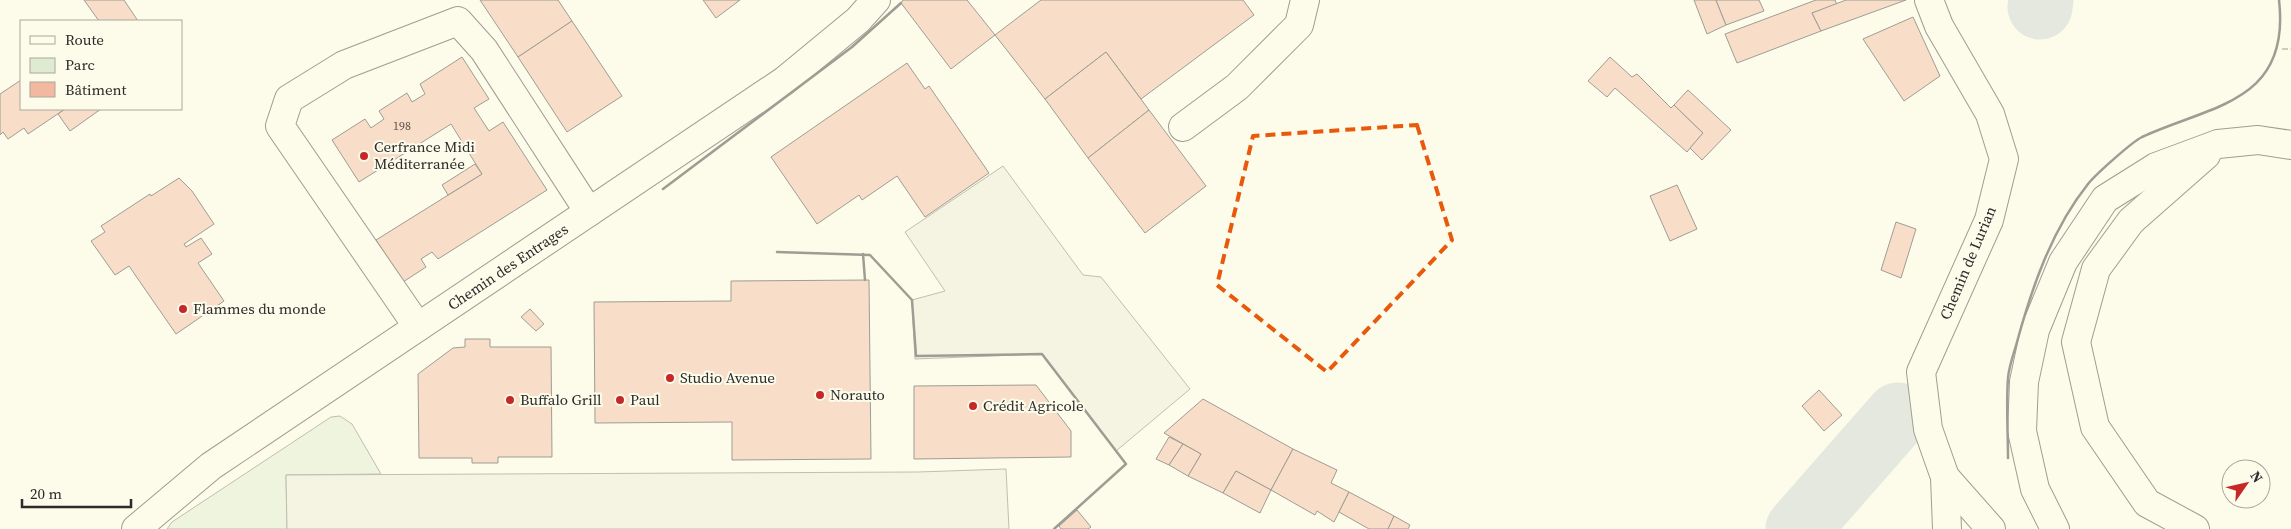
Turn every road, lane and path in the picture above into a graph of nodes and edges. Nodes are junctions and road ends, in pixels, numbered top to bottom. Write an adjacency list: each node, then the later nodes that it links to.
1 (876, 0): 7 (main road, Chemin des Entrages)
2 (1305, 0): 4 (main road)
3 (1929, 0): 9 (main road, Chemin de Lurian)
4 (1183, 127)
5 (2218, 144): 6 (main road); 13 (main road); 14 (main road)
6 (2291, 145)
7 (589, 212): 8 (main road, Chemin des Entrages); 8 (main road)
8 (418, 327): 10 (main road, Chemin des Entrages)
9 (1945, 477): 11 (main road, Chemin de Lurian); 12 (main road, Chemin de Lurian)
10 (136, 529)
11 (1947, 529)
12 (1991, 529)
13 (2056, 529)
14 (2194, 529)

